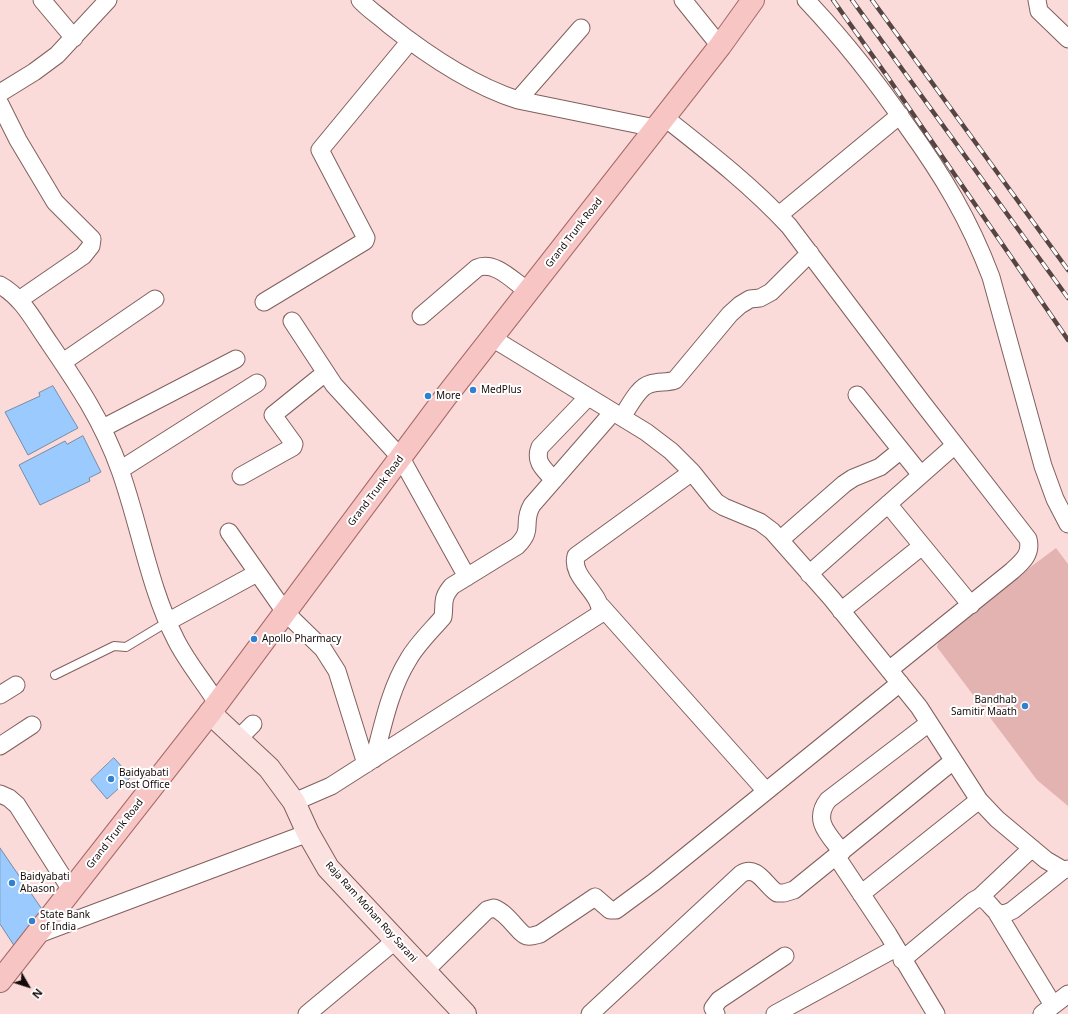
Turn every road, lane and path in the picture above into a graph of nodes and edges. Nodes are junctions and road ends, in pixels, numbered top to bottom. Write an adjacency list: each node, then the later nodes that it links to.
1 (42, 0): 9 (street)
2 (108, 0): 9 (street)
3 (360, 0): 11 (street)
4 (683, 0): 12 (street)
5 (753, 0): 12 (main road, Grand Trunk Road)
6 (806, 0): 16 (street)
7 (1037, 0): 10 (street)
8 (582, 28): 14 (street)
9 (74, 38): 13 (street)
10 (1068, 40)
11 (410, 41): 14 (street); 24 (street)
12 (720, 46): 17 (main road, Grand Trunk Road)
13 (0, 93)
14 (518, 100): 17 (street)
15 (0, 104): 23 (street)
16 (900, 115): 18 (street); 45 (street)
17 (660, 122): 18 (street); 21 (main road, Grand Trunk Road)
18 (779, 215): 19 (street)
19 (810, 253): 34 (street); 36 (street)
20 (0, 284): 23 (street)
21 (528, 292): 25 (street); 27 (main road, Grand Trunk Road)
22 (155, 299): 29 (street)
23 (19, 300): 29 (street)
24 (264, 302)
25 (420, 316)
26 (292, 321): 30 (street)
27 (492, 338): 33 (street); 38 (main road, Grand Trunk Road)
28 (236, 359): 35 (street)
29 (63, 362): 35 (street)
30 (325, 372): 38 (street); 42 (street)
31 (257, 384): 39 (street)
32 (857, 395): 37 (street)
33 (588, 397): 34 (street); 43 (street)
34 (618, 415): 40 (street); 43 (street)
35 (103, 428): 39 (street)
36 (955, 445): 41 (street); 52 (street)
37 (901, 450): 41 (street); 47 (street)
38 (401, 458): 51 (street); 55 (main road, Grand Trunk Road)
39 (120, 470): 56 (street)
40 (692, 472): 47 (street); 53 (street)
41 (921, 475): 44 (street)
42 (241, 476)
43 (554, 480): 51 (street)
44 (888, 504): 48 (street); 50 (street)
45 (1068, 524)
46 (229, 532): 49 (street)
47 (780, 540): 50 (street)
48 (922, 546): 52 (street); 54 (street)
49 (257, 573): 55 (street); 56 (street)
50 (809, 574): 54 (street)
51 (467, 577): 68 (street)
52 (971, 605): 57 (street)
53 (601, 606): 68 (street); 70 (street)
54 (841, 611): 57 (street)
55 (286, 612): 62 (main road, Grand Trunk Road); 68 (street)
56 (169, 621): 58 (lane); 62 (street)
57 (889, 670): 59 (street)
58 (55, 675)
59 (900, 683): 63 (street); 70 (street)
60 (16, 685): 61 (street)
61 (0, 695)
62 (214, 708): 66 (street, Raja Ram Mohan Roy Sarani); 78 (main road, Grand Trunk Road)
63 (929, 723): 69 (street); 76 (street)
64 (253, 724): 66 (street)
65 (32, 725): 67 (street)
66 (238, 739): 73 (street, Raja Ram Mohan Roy Sarani)
67 (0, 746)
68 (370, 761): 73 (street)
69 (953, 761): 72 (street); 76 (street)
70 (766, 791): 86 (street)
71 (0, 794): 78 (street)
72 (979, 800): 75 (street); 79 (street)
73 (294, 802): 74 (street, Raja Ram Mohan Roy Sarani)
74 (308, 833): 82 (street); 83 (street, Raja Ram Mohan Roy Sarani)
75 (1032, 848): 77 (street); 80 (street)
76 (839, 854): 79 (street); 93 (street)
77 (1066, 869): 81 (street)
78 (71, 890): 82 (main road, Grand Trunk Road)
79 (861, 894): 84 (street)
80 (980, 897): 81 (street); 84 (street)
81 (997, 913): 89 (street)
82 (36, 935): 87 (main road, Grand Trunk Road)
83 (396, 940): 86 (street, Raja Ram Mohan Roy Sarani); 91 (street)
84 (899, 954): 90 (street); 95 (street)
85 (785, 956): 94 (street)
86 (424, 971): 92 (street, Raja Ram Mohan Roy Sarani)
87 (0, 981)
88 (1068, 994): 89 (street)
89 (1047, 1010)
90 (785, 1012)
91 (307, 1014)
92 (464, 1014)
93 (590, 1014)
94 (716, 1014)
95 (936, 1014)

